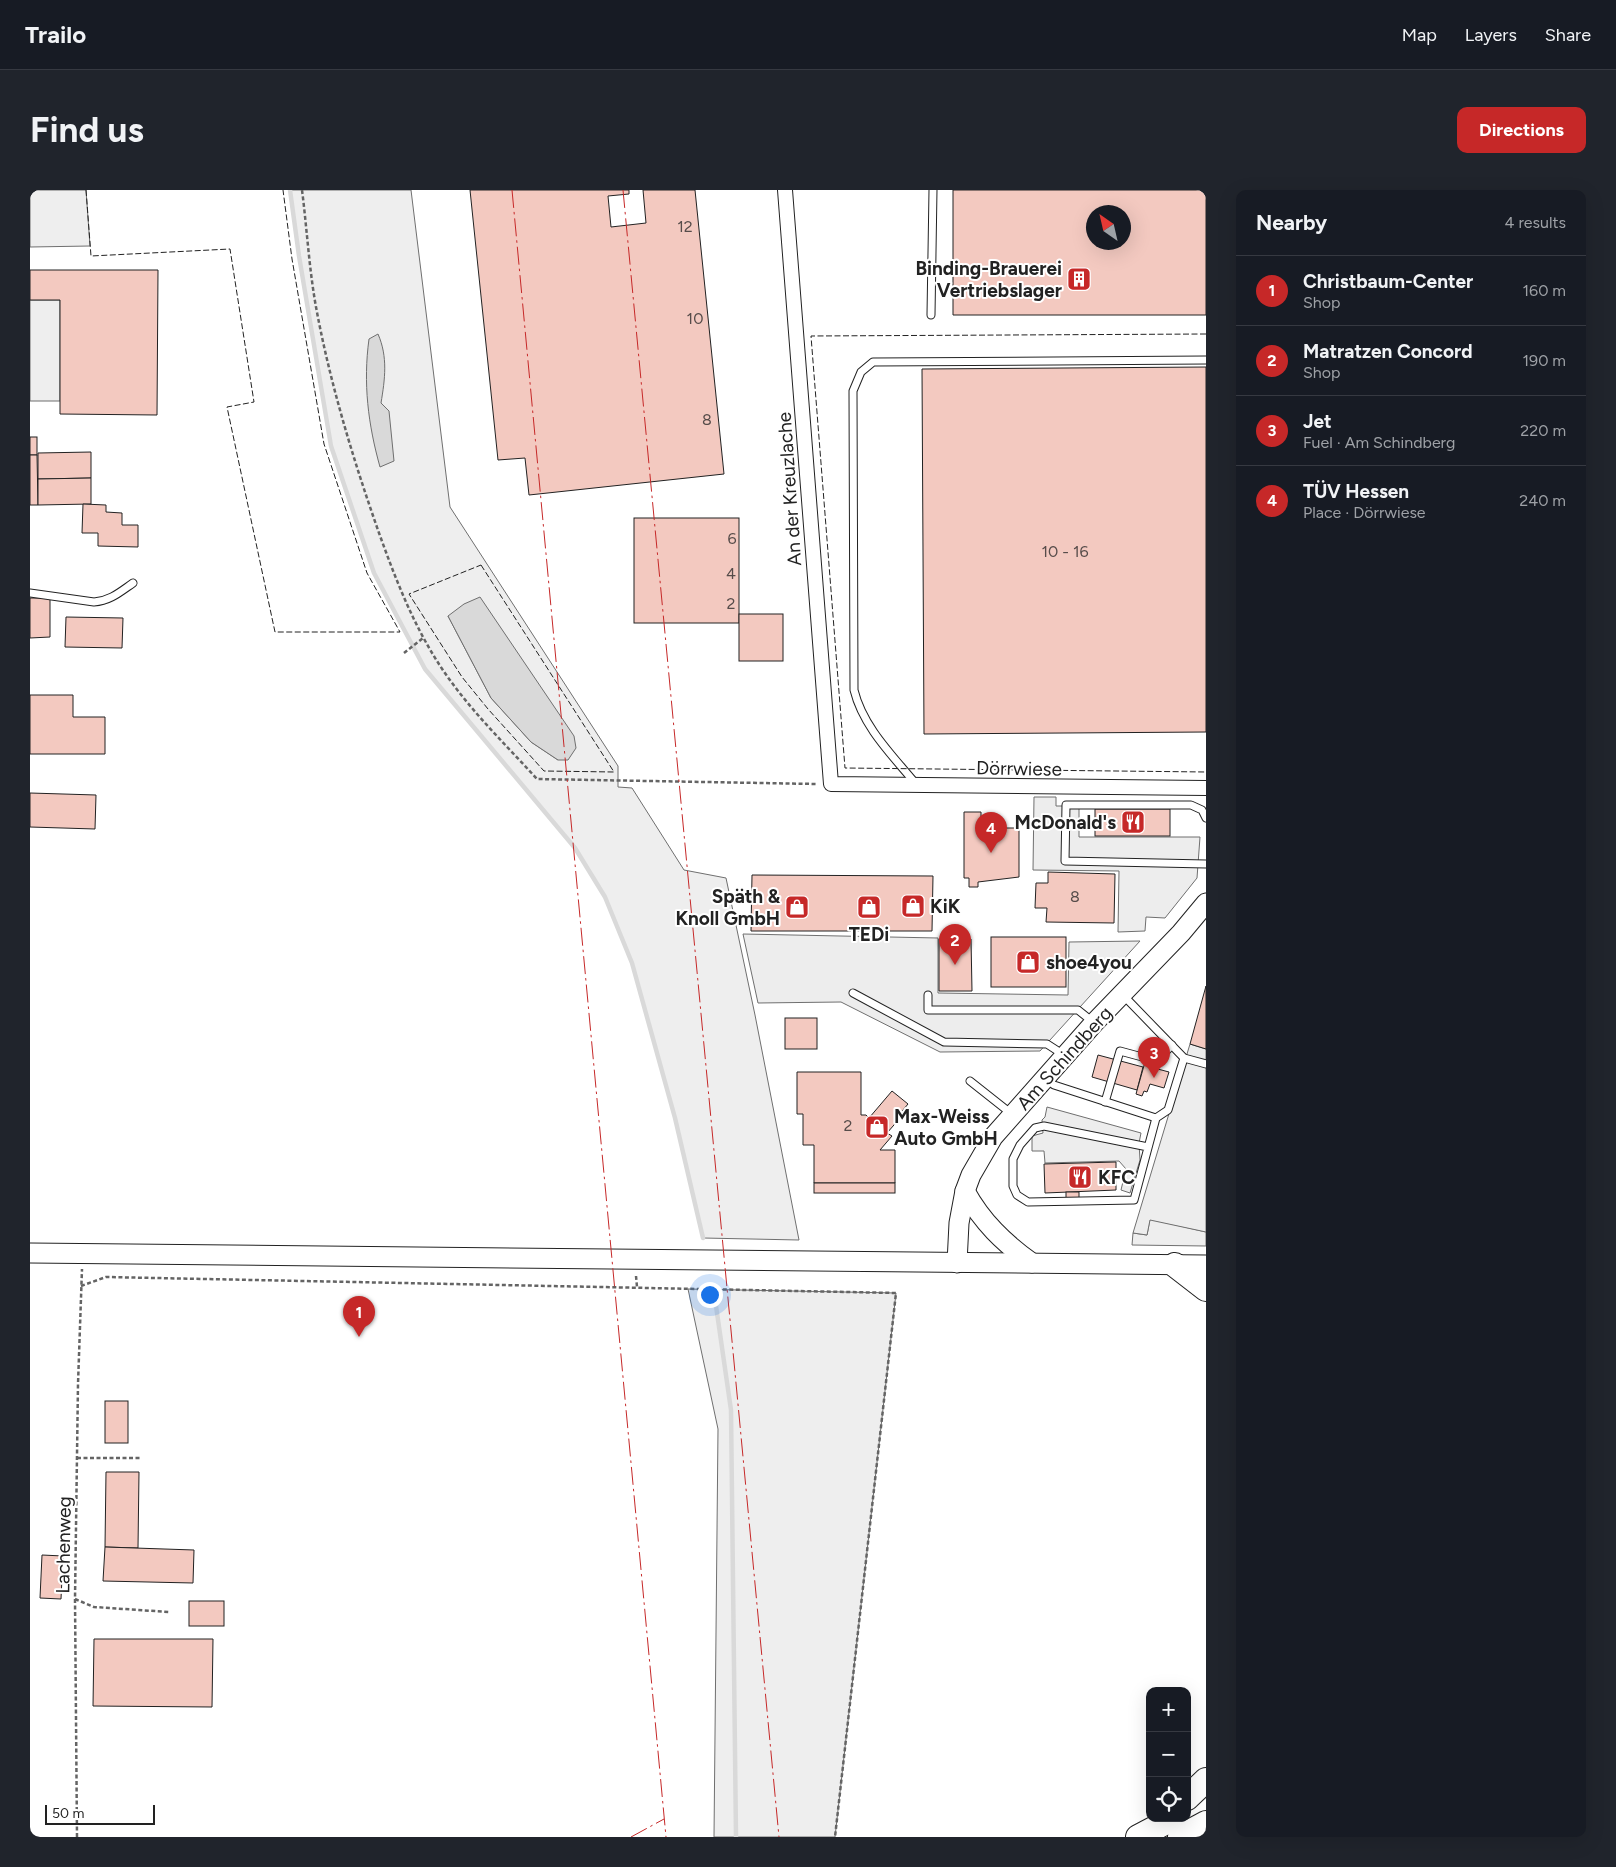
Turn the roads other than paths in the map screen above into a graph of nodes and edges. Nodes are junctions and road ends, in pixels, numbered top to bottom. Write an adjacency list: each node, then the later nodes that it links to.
1 (785, 190): 7 (street, An der Kreuzlache)
2 (933, 190): 3 (lane)
3 (931, 314)
4 (1206, 360): 8 (lane)
5 (133, 583): 6 (lane)
6 (30, 593)
7 (832, 784): 8 (street, Dörrwiese)
8 (916, 785): 9 (street, Dörrwiese)
9 (1206, 788)
10 (1206, 818): 11 (lane)
11 (1206, 864)
12 (1206, 903): 14 (main road, Am Schindberg)
13 (853, 993): 18 (lane)
14 (1122, 994): 16 (main road, Am Schindberg); 17 (lane)
15 (928, 995): 16 (lane)
16 (1094, 1022): 18 (main road, Am Schindberg)
17 (1172, 1044): 19 (lane); 23 (lane)
18 (1064, 1055): 21 (main road, Am Schindberg)
19 (1184, 1058): 20 (lane); 25 (lane)
20 (1206, 1064)
21 (1044, 1078): 23 (lane); 24 (main road, Am Schindberg)
22 (970, 1081): 24 (lane)
23 (1105, 1102): 25 (lane)
24 (1013, 1115): 27 (main road, Am Schindberg)
25 (1156, 1118): 26 (lane)
26 (1148, 1147): 26 (lane)
27 (965, 1191): 29 (main road, Am Schindberg); 30 (main road)
28 (30, 1253): 29 (main road)
29 (957, 1263): 30 (main road)
30 (1032, 1263): 31 (main road)
31 (1175, 1265): 32 (main road); 33 (highway)
32 (1206, 1265)
33 (1206, 1289)
34 (1206, 1780): 35 (highway)
35 (1191, 1794)
36 (1206, 1801): 37 (highway)
37 (1191, 1809)
38 (1156, 1822): 41 (highway)
39 (1166, 1822): 42 (highway)
40 (1206, 1823): 43 (highway)
41 (1134, 1837)
42 (1138, 1837)
43 (1180, 1837)

